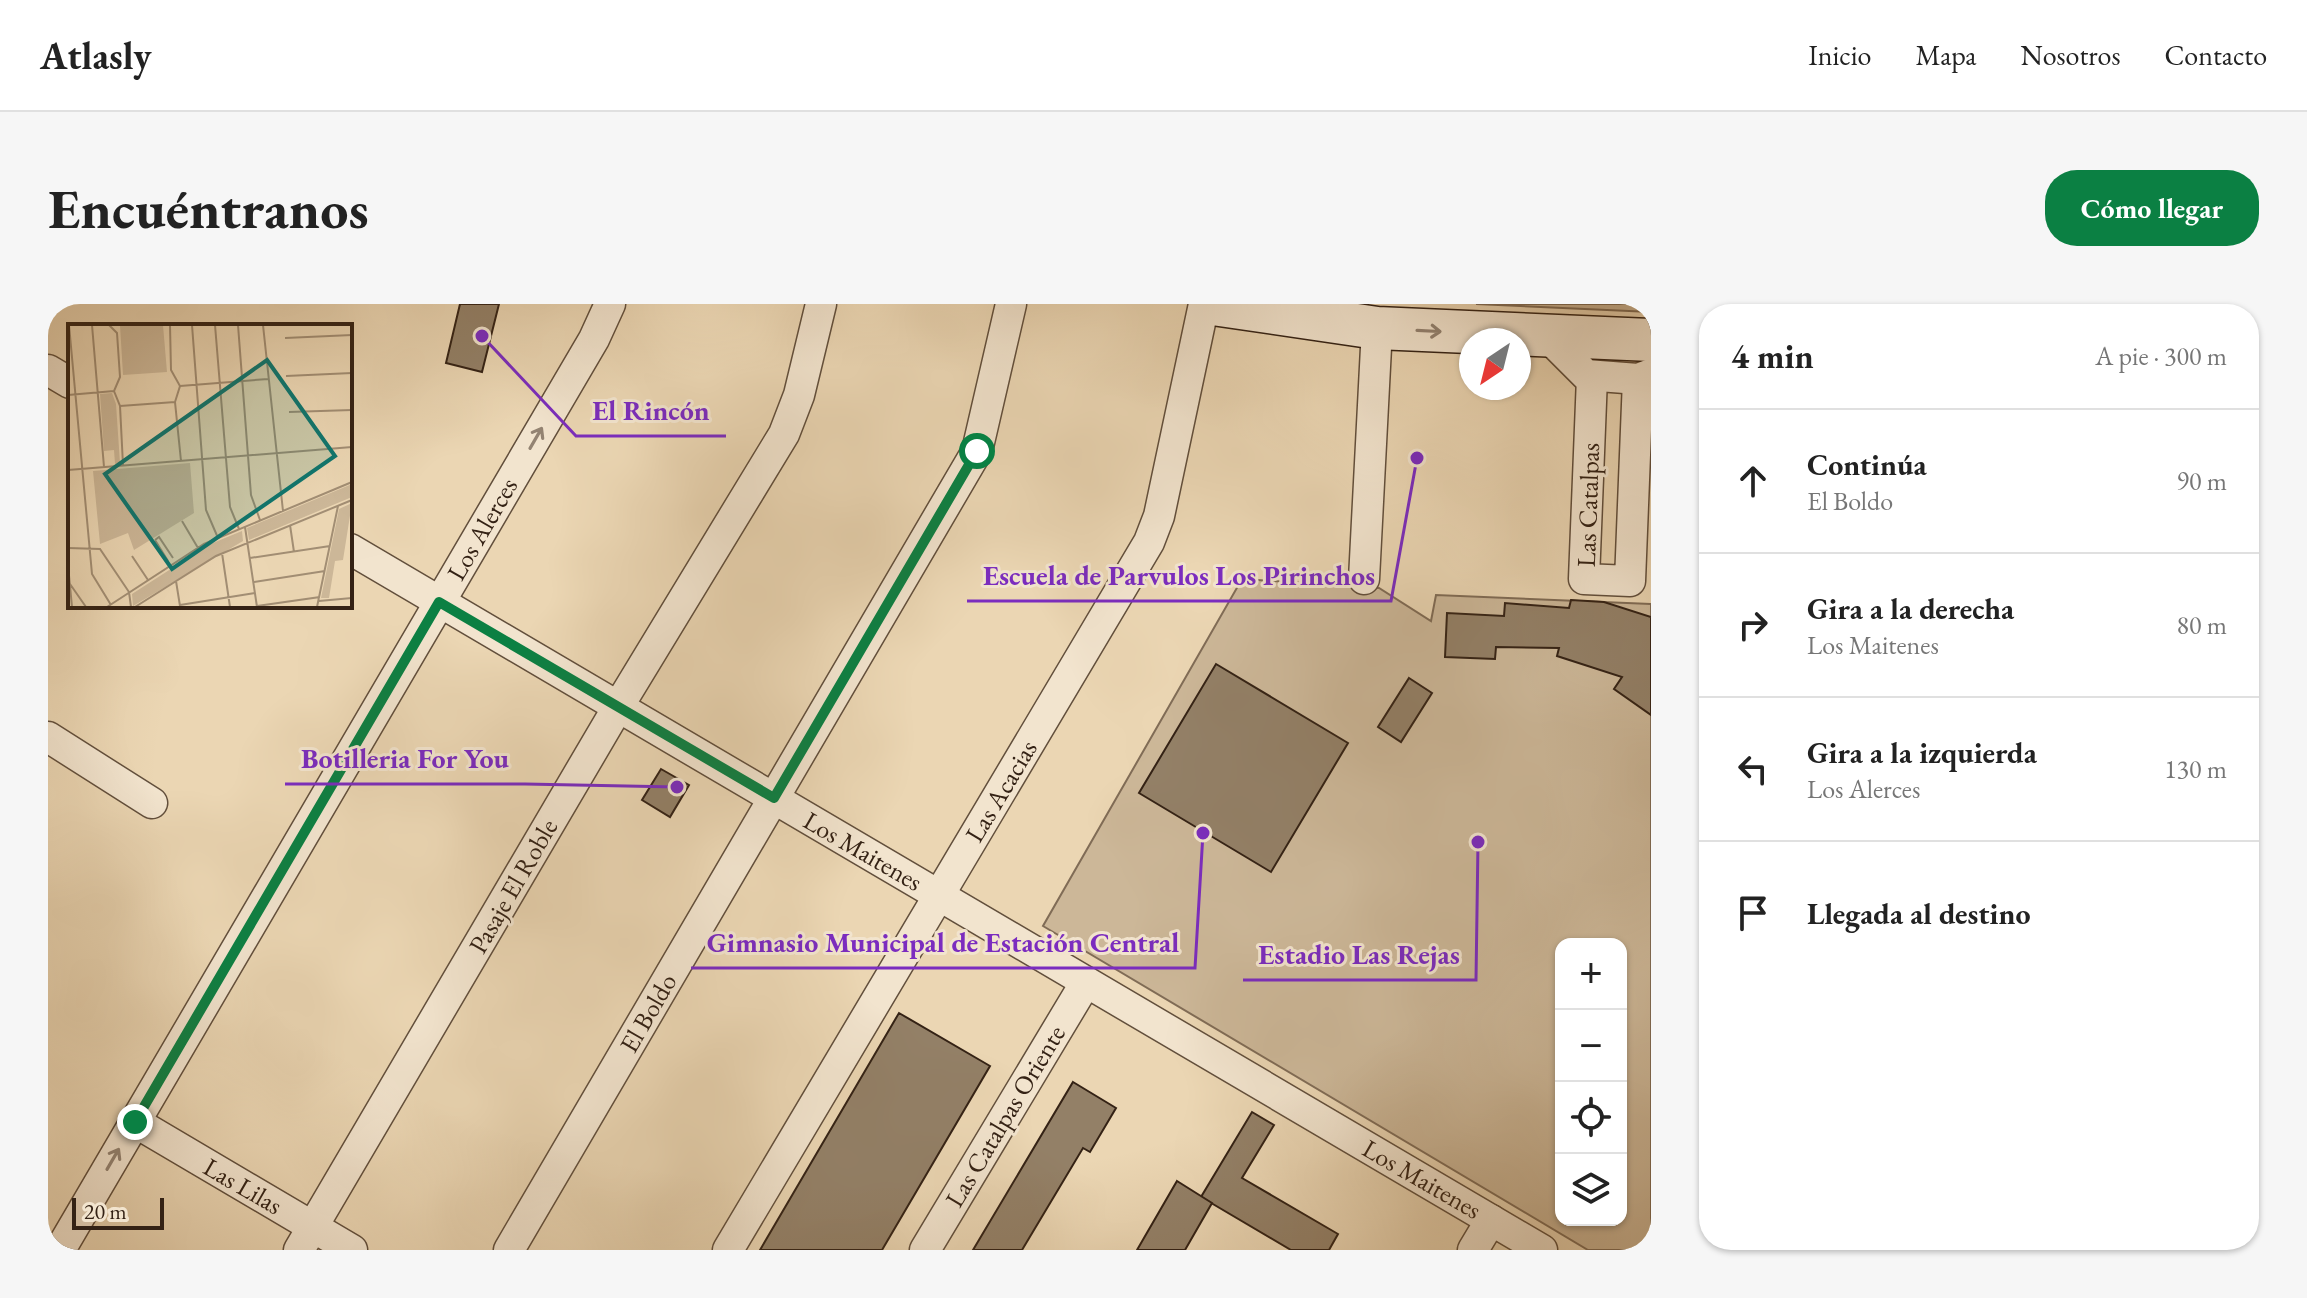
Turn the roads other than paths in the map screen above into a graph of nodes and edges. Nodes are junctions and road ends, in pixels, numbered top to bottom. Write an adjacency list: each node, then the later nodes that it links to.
1 (610, 304): 15 (street, Los Alerces, one-way to 1)
2 (821, 304): 16 (street, Pasaje El Roble)
3 (1011, 304): 18 (street, El Boldo)
4 (1204, 304): 20 (street, Las Acacias)
5 (1213, 304): 6 (main road)
6 (1377, 328): 7 (main road, one-way to 7); 14 (street)
7 (1548, 337): 8 (main road); 11 (street)
8 (1651, 340)
9 (48, 370): 12 (street)
10 (1645, 376): 11 (street, Las Catalpas); 11 (street, Las Catalpas)
11 (1592, 377)
12 (68, 382)
13 (352, 550): 15 (street, Los Maitenes)
14 (1364, 579)
15 (439, 602): 16 (street, Los Maitenes); 22 (street, Los Alerces)
16 (618, 707): 18 (street, Los Maitenes); 24 (street, Pasaje El Roble)
17 (48, 737): 19 (street)
18 (774, 798): 20 (street, Los Maitenes); 27 (street, El Boldo)
19 (152, 803)
20 (939, 896): 21 (street, Los Maitenes); 28 (street, Las Acacias)
21 (1086, 982): 23 (street, Los Maitenes); 29 (street, Las Catalpas Oriente)
22 (135, 1122): 24 (street, Las Lilas); 25 (street, Los Alerces, one-way to 22)
23 (1491, 1220): 30 (street); 31 (street, Los Maitenes)
24 (306, 1238): 26 (street, Las Lilas)
25 (60, 1250)
26 (352, 1250)
27 (509, 1250)
28 (728, 1250)
29 (925, 1250)
30 (1473, 1250)
31 (1542, 1250)

